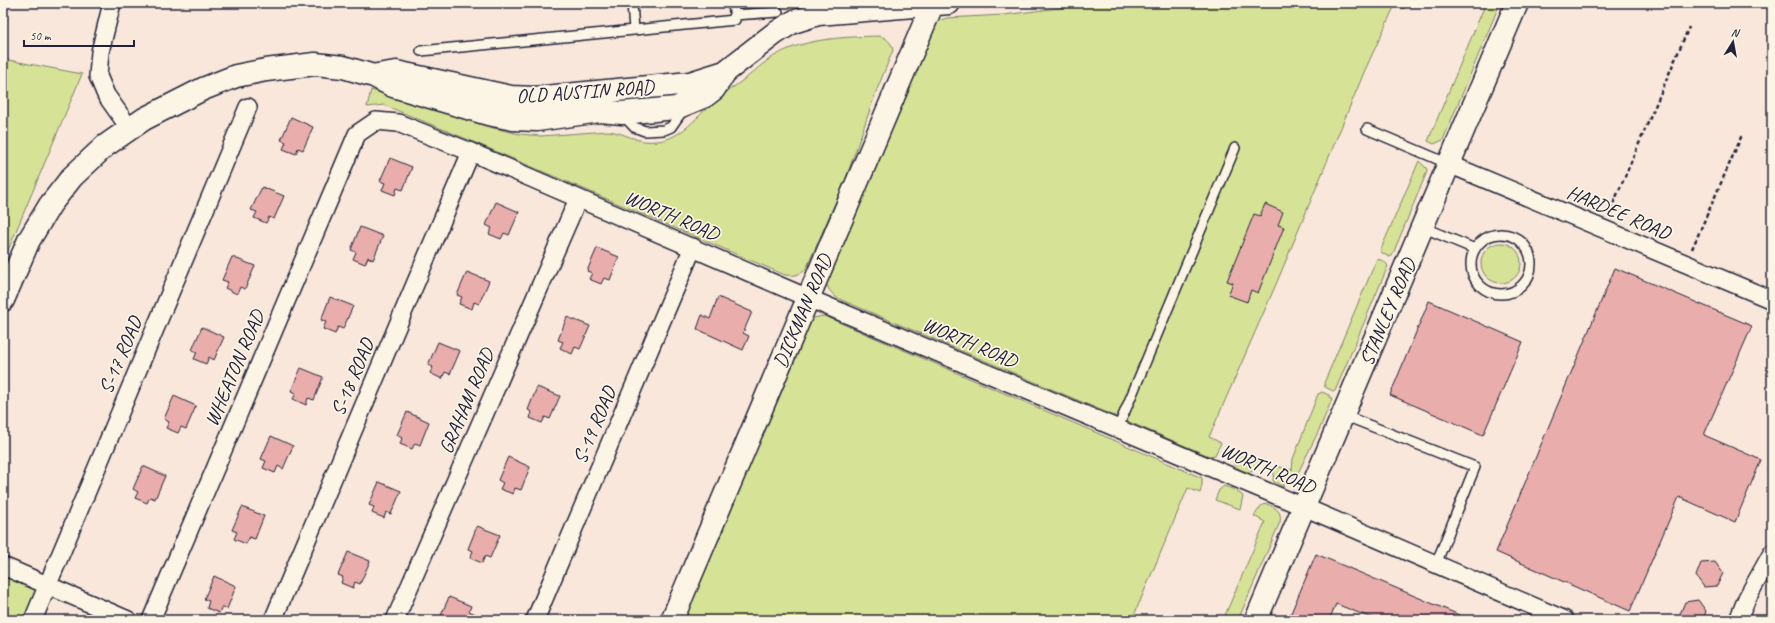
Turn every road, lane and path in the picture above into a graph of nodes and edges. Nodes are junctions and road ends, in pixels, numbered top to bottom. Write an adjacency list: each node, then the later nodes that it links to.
1 (112, 3): 15 (street)
2 (632, 3): 9 (lane)
3 (733, 3): 7 (lane)
4 (938, 3): 11 (street, OLD AUSTIN ROAD); 30 (street, DICKMAN ROAD)
5 (1520, 4): 21 (street, STANLEY ROAD)
6 (778, 12): 7 (lane)
7 (734, 14): 9 (lane)
8 (1688, 27): 25 (path)
9 (634, 30): 10 (lane)
10 (421, 51)
11 (725, 72): 13 (street, OLD AUSTIN ROAD); 13 (street, OLD AUSTIN ROAD)
12 (374, 76): 13 (street, OLD AUSTIN ROAD); 13 (street, OLD AUSTIN ROAD); 15 (street, OLD AUSTIN ROAD)
13 (621, 101)
14 (248, 107): 39 (street, S-17 ROAD)
15 (130, 129): 31 (street, OLD AUSTIN ROAD)
16 (1367, 129): 21 (lane)
17 (357, 134): 20 (street, WORTH ROAD); 42 (street, WHEATON ROAD)
18 (1742, 135): 28 (path)
19 (1235, 148): 34 (lane)
20 (472, 152): 23 (street, WORTH ROAD); 43 (street, S-18 ROAD)
21 (1449, 164): 26 (street, STANLEY ROAD); 32 (street, HARDEE ROAD)
22 (3, 199): 24 (path)
23 (578, 199): 27 (street, WORTH ROAD); 44 (street, GRAHAM ROAD)
24 (3, 205)
25 (1605, 222)
26 (1422, 227): 29 (lane); 33 (street, STANLEY ROAD)
27 (692, 247): 30 (street, WORTH ROAD); 45 (street, S-19 ROAD)
28 (1686, 247)
29 (1475, 249): 29 (lane)
30 (808, 298): 34 (street, WORTH ROAD); 46 (street, DICKMAN ROAD)
31 (3, 300)
32 (1772, 300)
33 (1343, 415): 35 (street, STANLEY ROAD); 37 (lane)
34 (1118, 428): 35 (street, WORTH ROAD)
35 (1304, 507): 37 (street, WORTH ROAD); 47 (street, STANLEY ROAD)
36 (1772, 553): 49 (street)
37 (1436, 564): 48 (street, WORTH ROAD)
38 (3, 566): 39 (street)
39 (48, 586): 40 (street, S-17 ROAD); 41 (street)
40 (33, 620)
41 (128, 620)
42 (151, 620)
43 (273, 620)
44 (395, 620)
45 (535, 620)
46 (672, 620)
47 (1256, 620)
48 (1565, 620)
49 (1738, 620)

